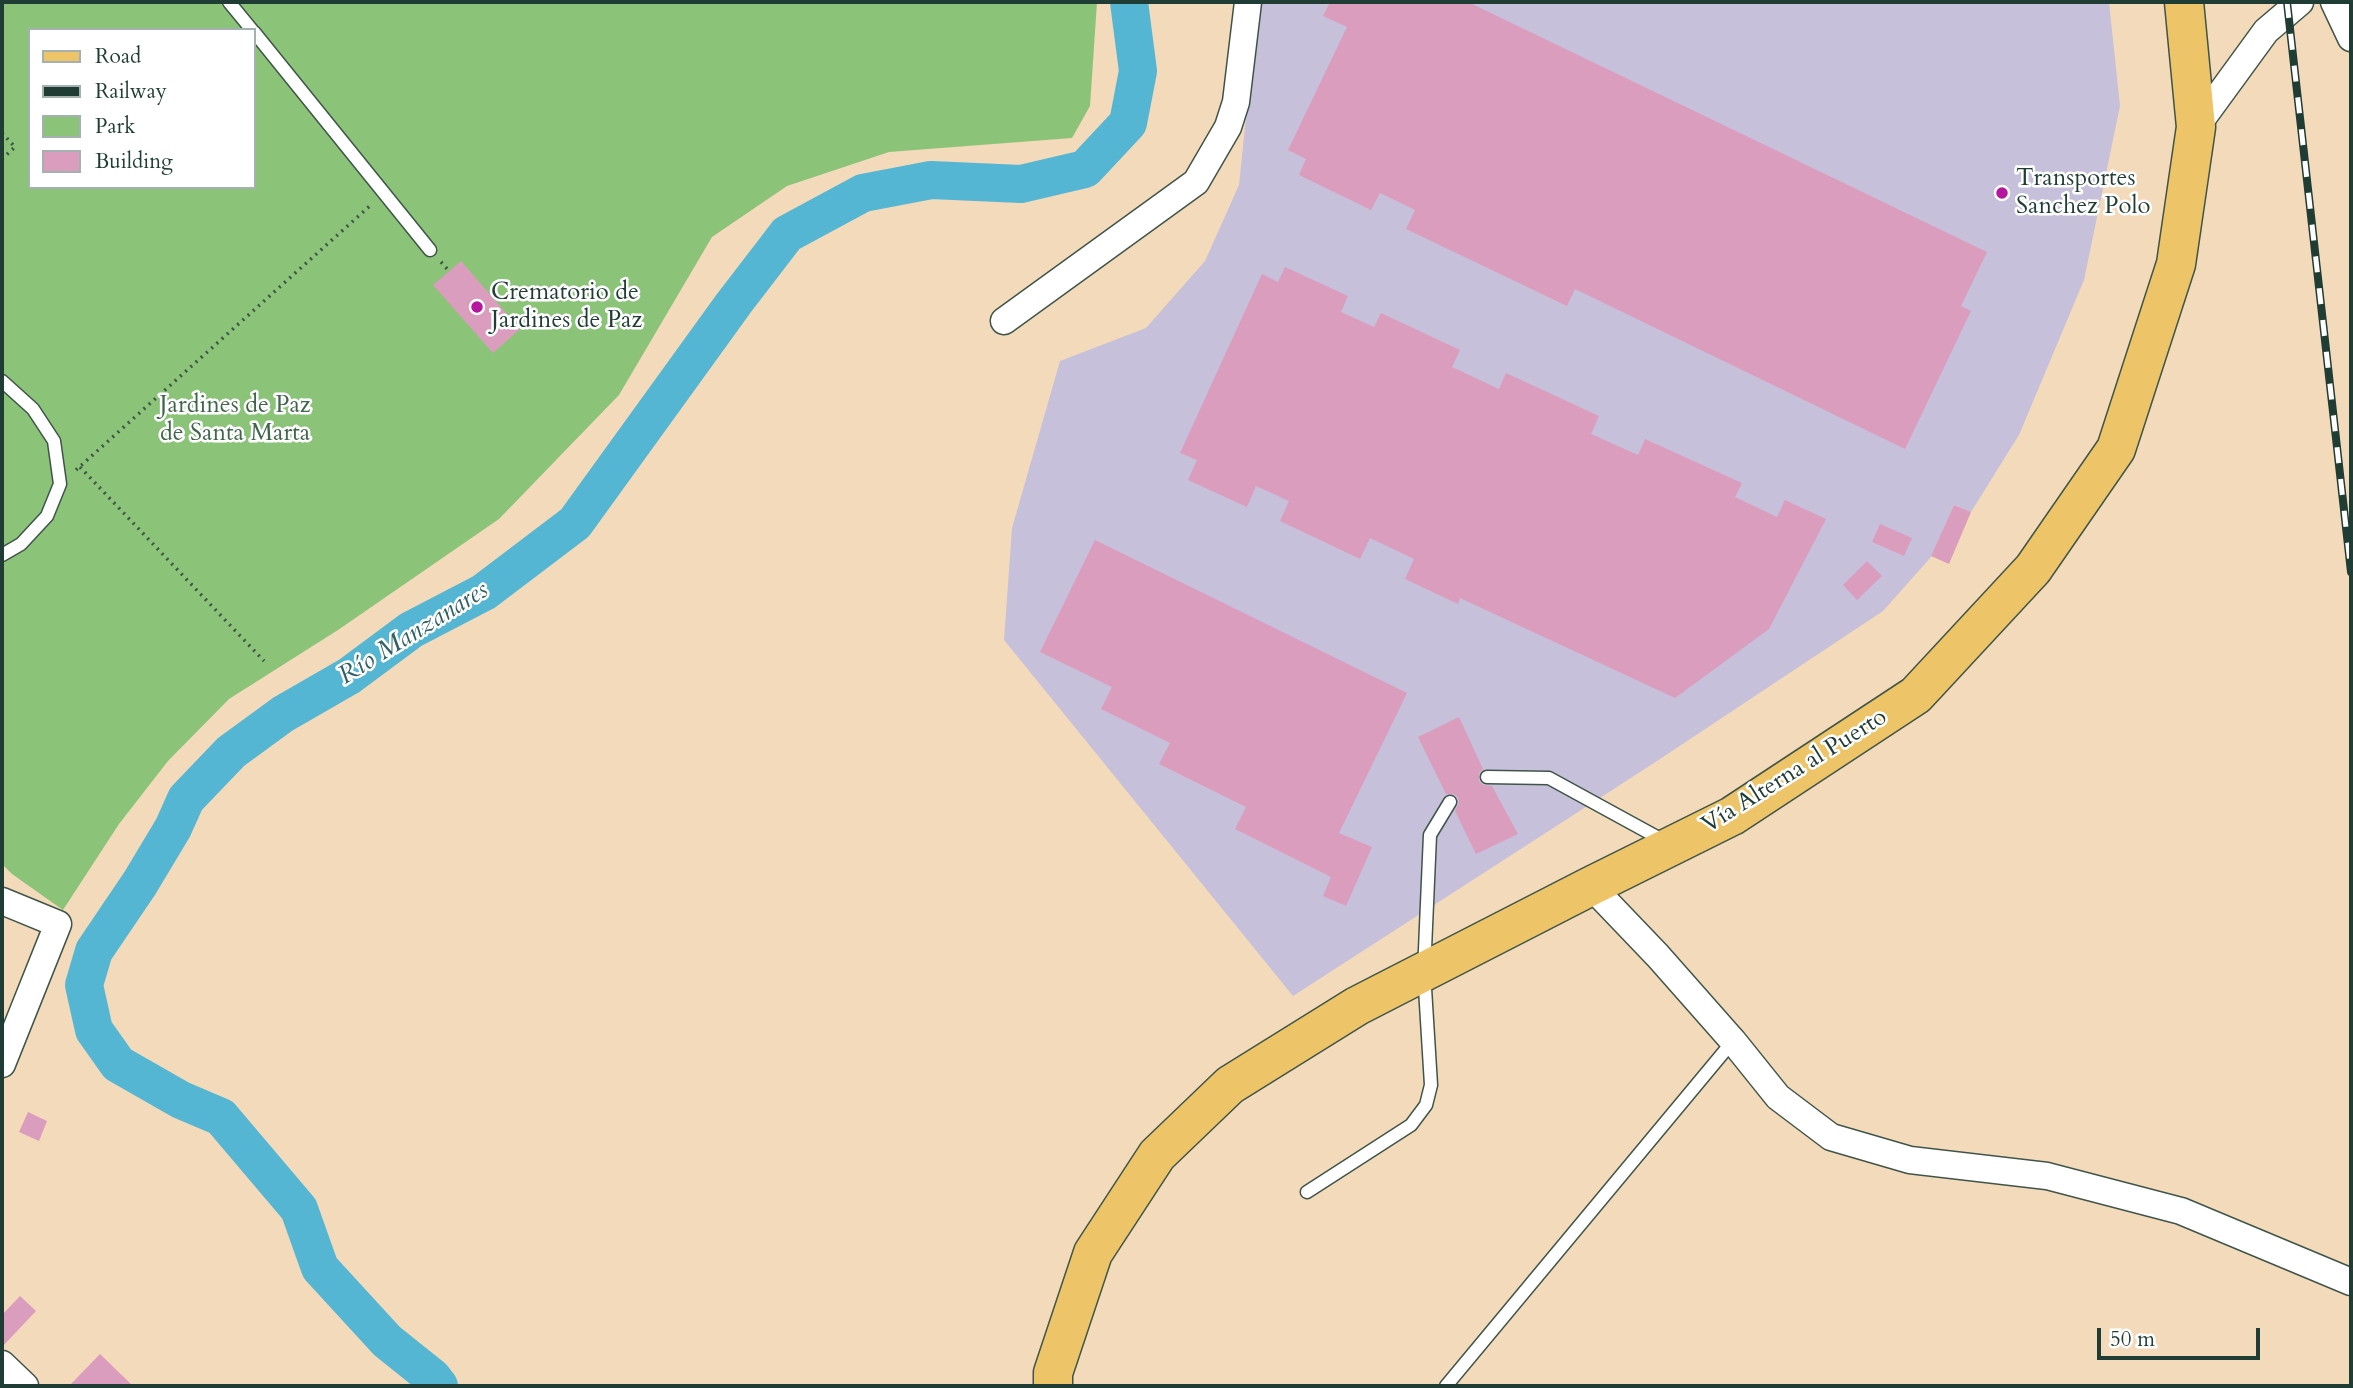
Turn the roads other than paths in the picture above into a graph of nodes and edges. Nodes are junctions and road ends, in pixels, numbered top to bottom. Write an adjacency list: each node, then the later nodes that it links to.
1 (229, 2): 6 (lane)
2 (1248, 2): 11 (street)
3 (2184, 2): 9 (main road, Vía Alterna al Puerto)
4 (2300, 2): 9 (street)
5 (2334, 2): 8 (street)
6 (251, 28)
7 (256, 35): 10 (lane)
8 (2351, 38)
9 (2196, 127): 16 (main road, Vía Alterna al Puerto)
10 (430, 250)
11 (1004, 321)
12 (2, 381): 13 (lane)
13 (2, 555)
14 (1487, 778): 16 (lane)
15 (1450, 802): 19 (lane)
16 (1672, 846): 17 (main road, Vía Alterna al Puerto)
17 (1591, 886): 19 (main road, Vía Alterna al Puerto); 20 (street)
18 (2, 901): 21 (street)
19 (1424, 972): 22 (lane); 26 (main road, Vía Alterna al Puerto)
20 (1733, 1041): 23 (street); 27 (lane)
21 (2, 1064)
22 (1307, 1192)
23 (2351, 1282)
24 (2, 1364): 25 (street)
25 (25, 1386)
26 (1053, 1386)
27 (1446, 1386)

